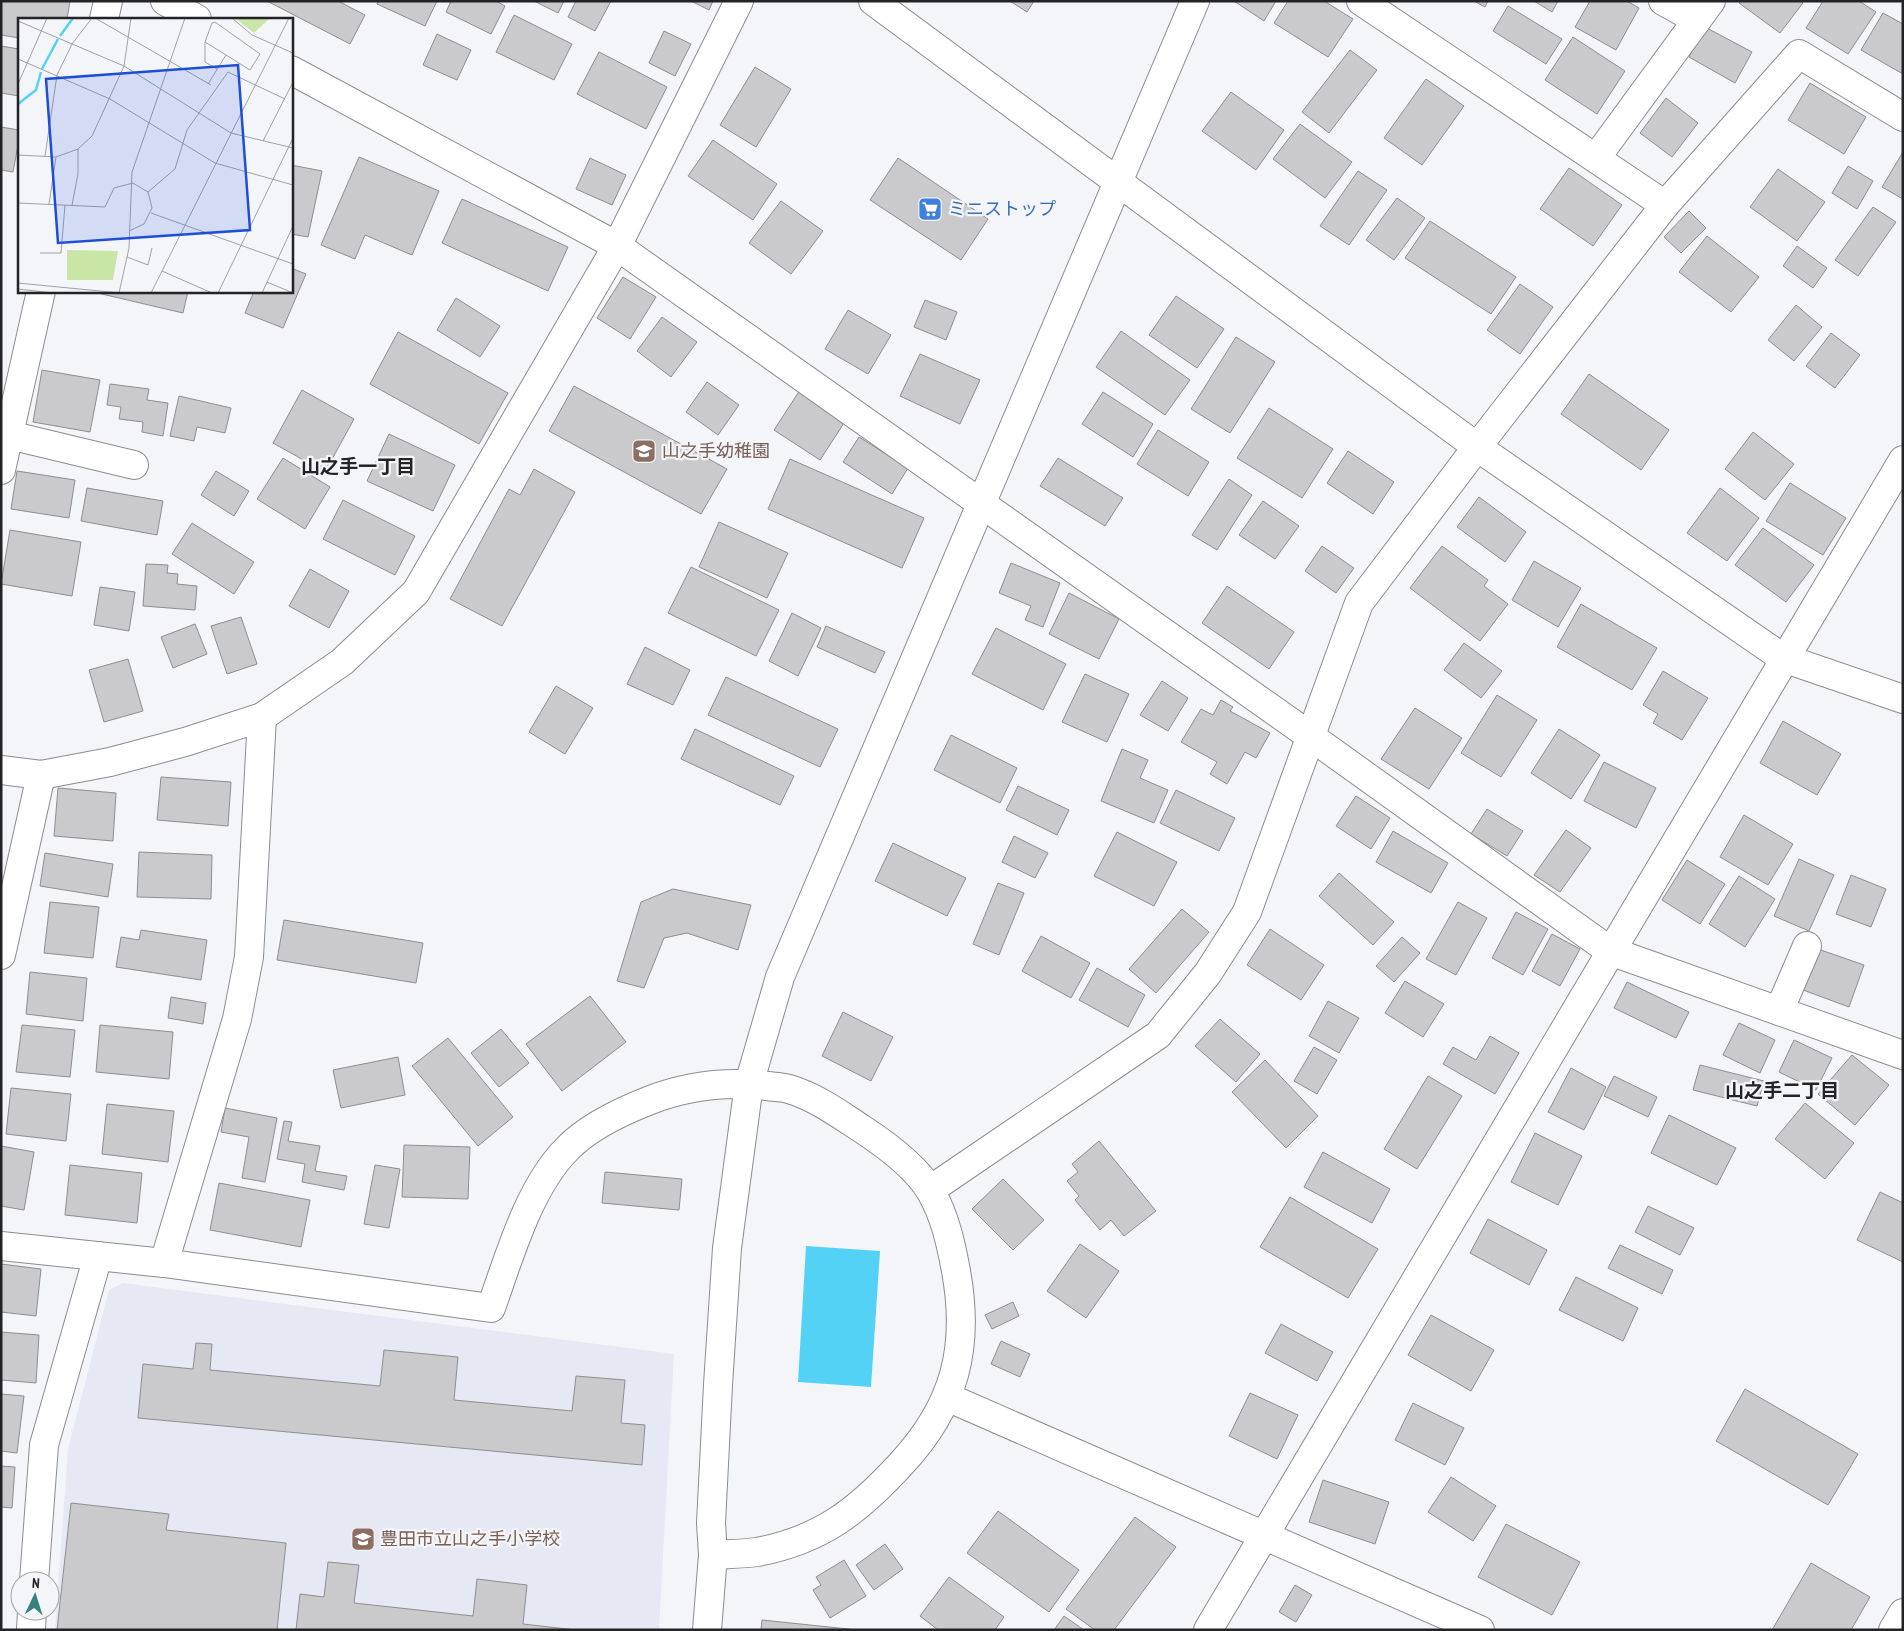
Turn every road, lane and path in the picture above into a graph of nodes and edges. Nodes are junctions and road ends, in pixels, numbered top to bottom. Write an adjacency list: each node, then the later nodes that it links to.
1 (108, 1): 9 (street)
2 (165, 1): 10 (street)
3 (740, 1): 16 (street)
4 (872, 1): 14 (street)
5 (1195, 1): 14 (street)
6 (1361, 1): 13 (street)
7 (1663, 1): 8 (street)
8 (1704, 11): 13 (street)
9 (104, 18)
10 (195, 18)
11 (292, 71): 16 (street)
12 (1903, 117): 15 (street)
13 (1596, 158): 15 (street)
14 (1118, 184): 19 (street); 23 (street)
15 (1665, 205): 19 (street)
16 (618, 246): 23 (street); 26 (street)
17 (41, 292): 18 (street)
18 (9, 435): 21 (street); 22 (street)
19 (1476, 447): 24 (street); 27 (street)
20 (1903, 460): 24 (street)
21 (134, 465)
22 (1, 470)
23 (982, 503): 27 (street); 35 (street)
24 (1783, 658): 25 (street); 31 (street)
25 (1903, 699)
26 (262, 717): 29 (street); 39 (street)
27 (1310, 736): 31 (street); 36 (street)
28 (1, 770): 29 (street)
29 (41, 775): 32 (street)
30 (1807, 946): 33 (street)
31 (1610, 951): 33 (street); 41 (street)
32 (1, 955)
33 (1779, 1011): 34 (street)
34 (1903, 1055)
35 (749, 1084): 36 (street); 39 (street); 42 (street)
36 (930, 1190): 40 (street)
37 (1, 1246): 38 (street)
38 (98, 1256): 39 (street); 43 (street)
39 (164, 1263)
40 (947, 1397): 41 (street); 42 (street)
41 (1263, 1535): 46 (street); 47 (street)
42 (712, 1555): 45 (street)
43 (35, 1571)
44 (1903, 1613): 48 (street)
45 (707, 1630)
46 (1208, 1630)
47 (1480, 1630)
48 (1893, 1630)

